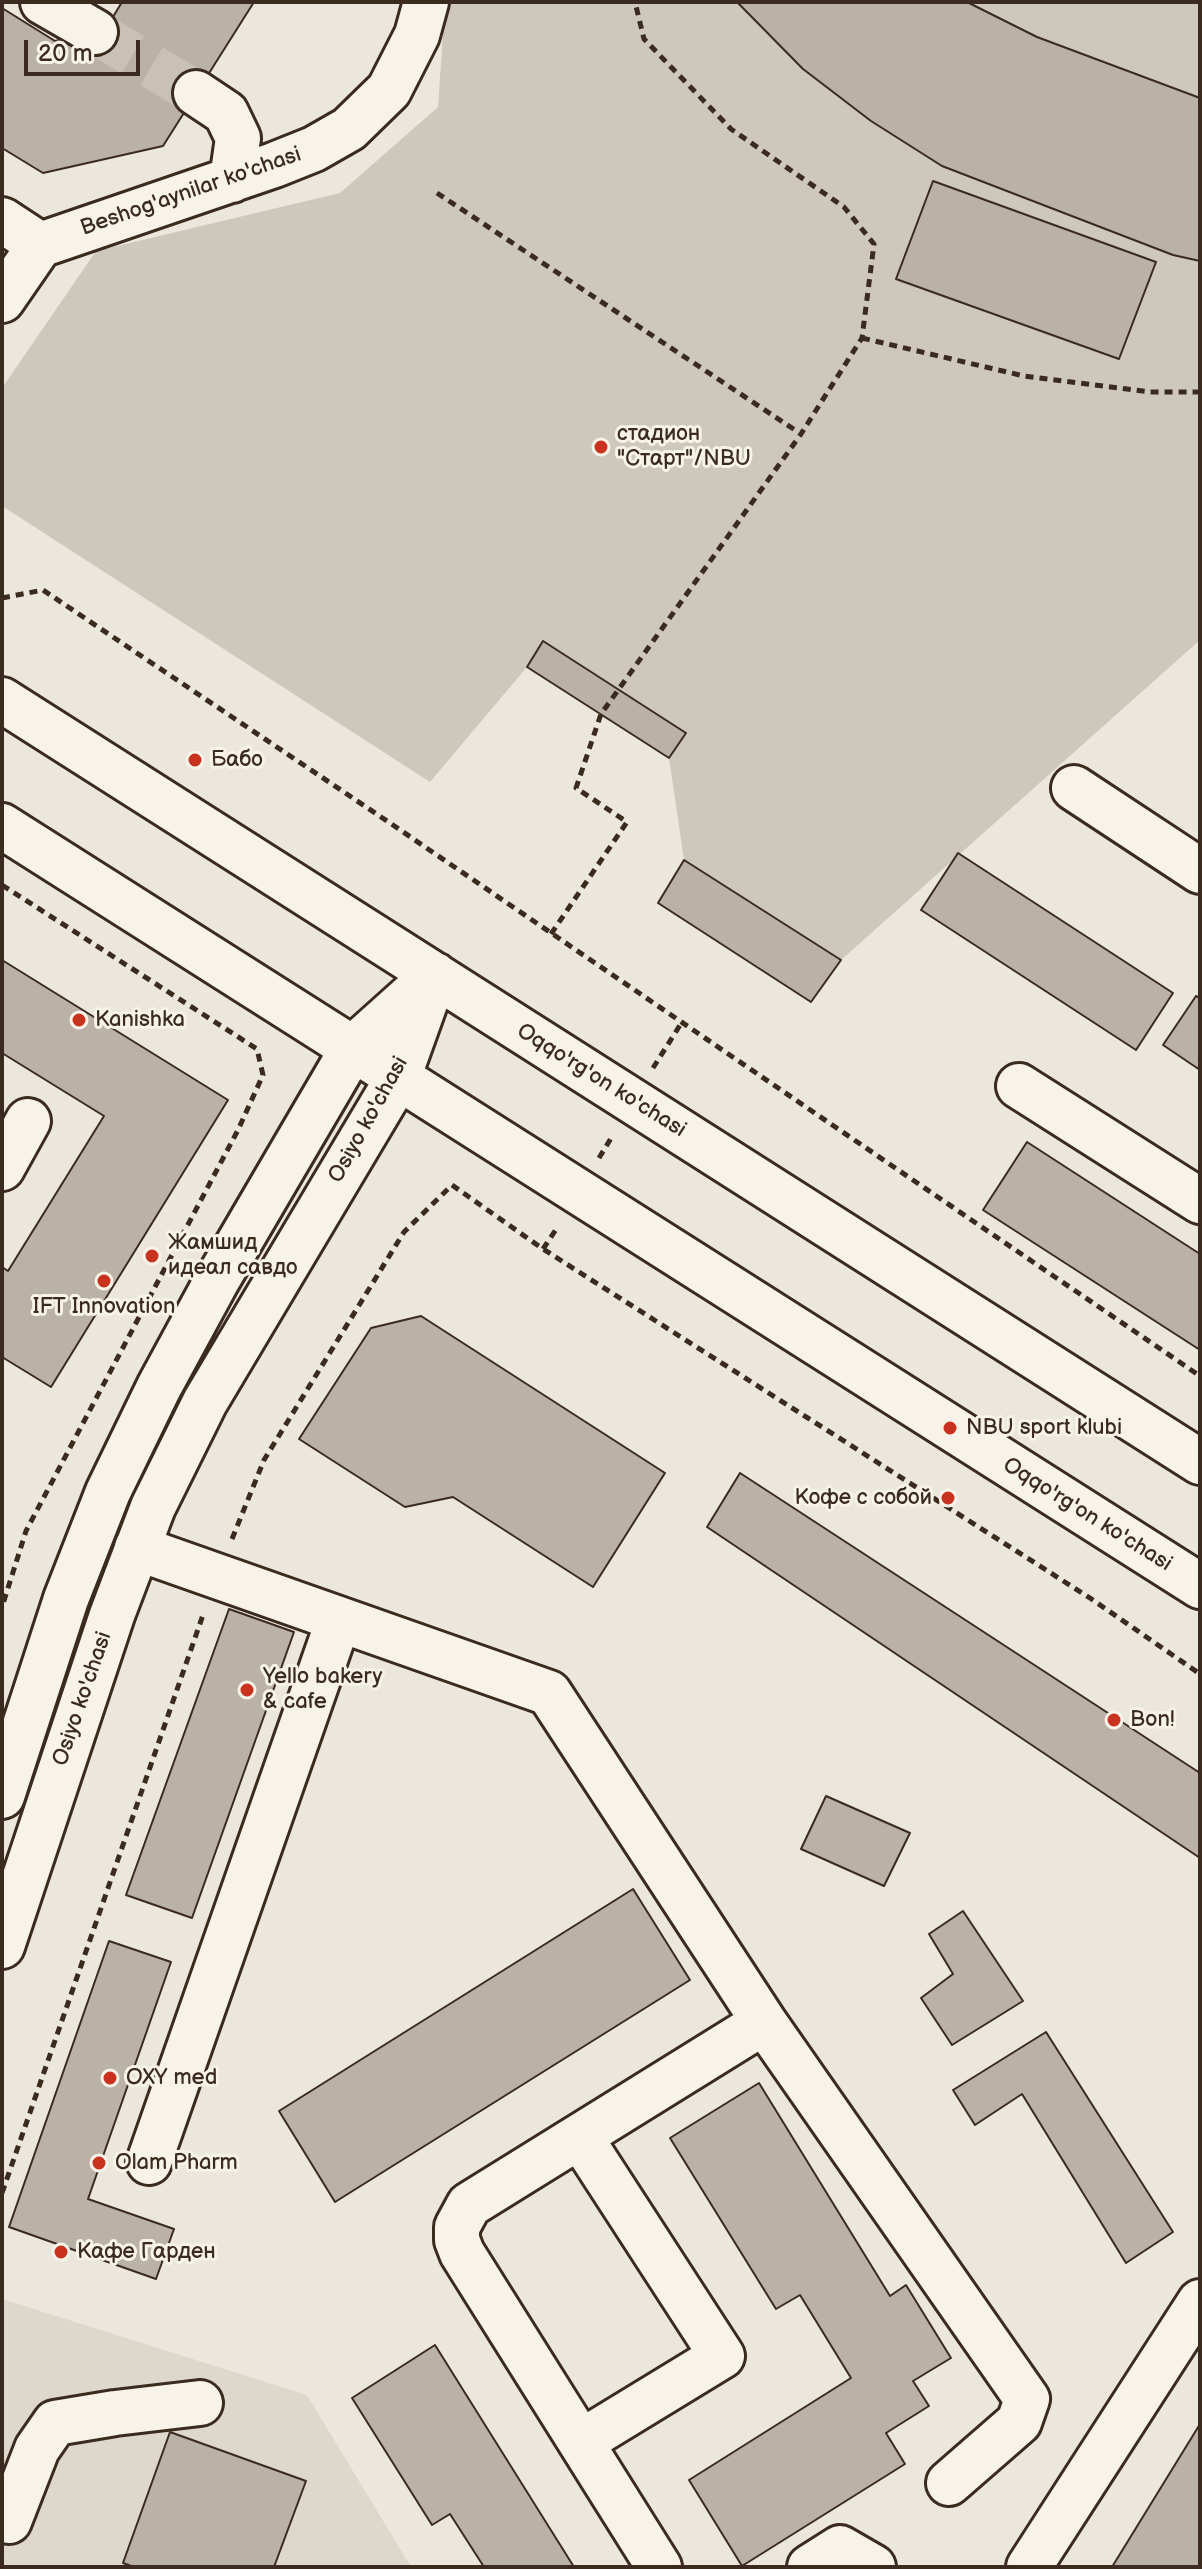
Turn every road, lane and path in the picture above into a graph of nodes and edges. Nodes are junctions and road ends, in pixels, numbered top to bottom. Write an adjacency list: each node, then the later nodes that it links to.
1 (43, 2): 4 (main road)
2 (426, 2): 6 (main road, Beshog'aynilar ko'chasi)
3 (635, 2): 11 (path)
4 (98, 21)
5 (196, 93): 6 (main road)
6 (232, 180): 9 (main road, Beshog'aynilar ko'chasi)
7 (437, 193): 13 (path)
8 (2, 220): 9 (main road)
9 (40, 245): 10 (main road)
10 (2, 300)
11 (862, 338): 12 (path); 13 (path)
12 (1200, 392)
13 (801, 434): 20 (path)
14 (2, 598): 20 (path)
15 (2, 700): 21 (main road, Oqqo'rg'on ko'chasi)
16 (1074, 788): 18 (main road)
17 (2, 826): 22 (main road, Oqqo'rg'on ko'chasi)
18 (1200, 871)
19 (2, 885): 33 (path)
20 (551, 934): 28 (path)
21 (435, 975): 22 (main road, Osiyo ko'chasi); 23 (main road, Osiyo ko'chasi); 29 (main road, Oqqo'rg'on ko'chasi)
22 (353, 1048): 23 (main road, Oqqo'rg'on ko'chasi); 36 (main road, Osiyo ko'chasi)
23 (398, 1078): 30 (main road, Osiyo ko'chasi); 32 (main road, Oqqo'rg'on ko'chasi)
24 (1019, 1086): 27 (main road)
25 (28, 1121): 26 (main road)
26 (2, 1168)
27 (1200, 1201)
28 (1200, 1376)
29 (1200, 1462)
30 (137, 1548): 31 (main road); 37 (main road, Osiyo ko'chasi)
31 (217, 1576): 34 (main road); 35 (path); 41 (path)
32 (1200, 1586)
33 (2, 1607)
34 (339, 1619): 38 (main road); 40 (main road)
35 (1200, 1674)
36 (2, 1796)
37 (2, 1946)
38 (764, 2022): 39 (main road); 45 (main road)
39 (580, 2137): 44 (main road); 44 (main road)
40 (149, 2162)
41 (2, 2193)
42 (1200, 2302): 48 (main road)
43 (200, 2403): 46 (main road)
44 (581, 2442): 47 (main road)
45 (949, 2483)
46 (2, 2518)
47 (659, 2567)
48 (1029, 2567)

